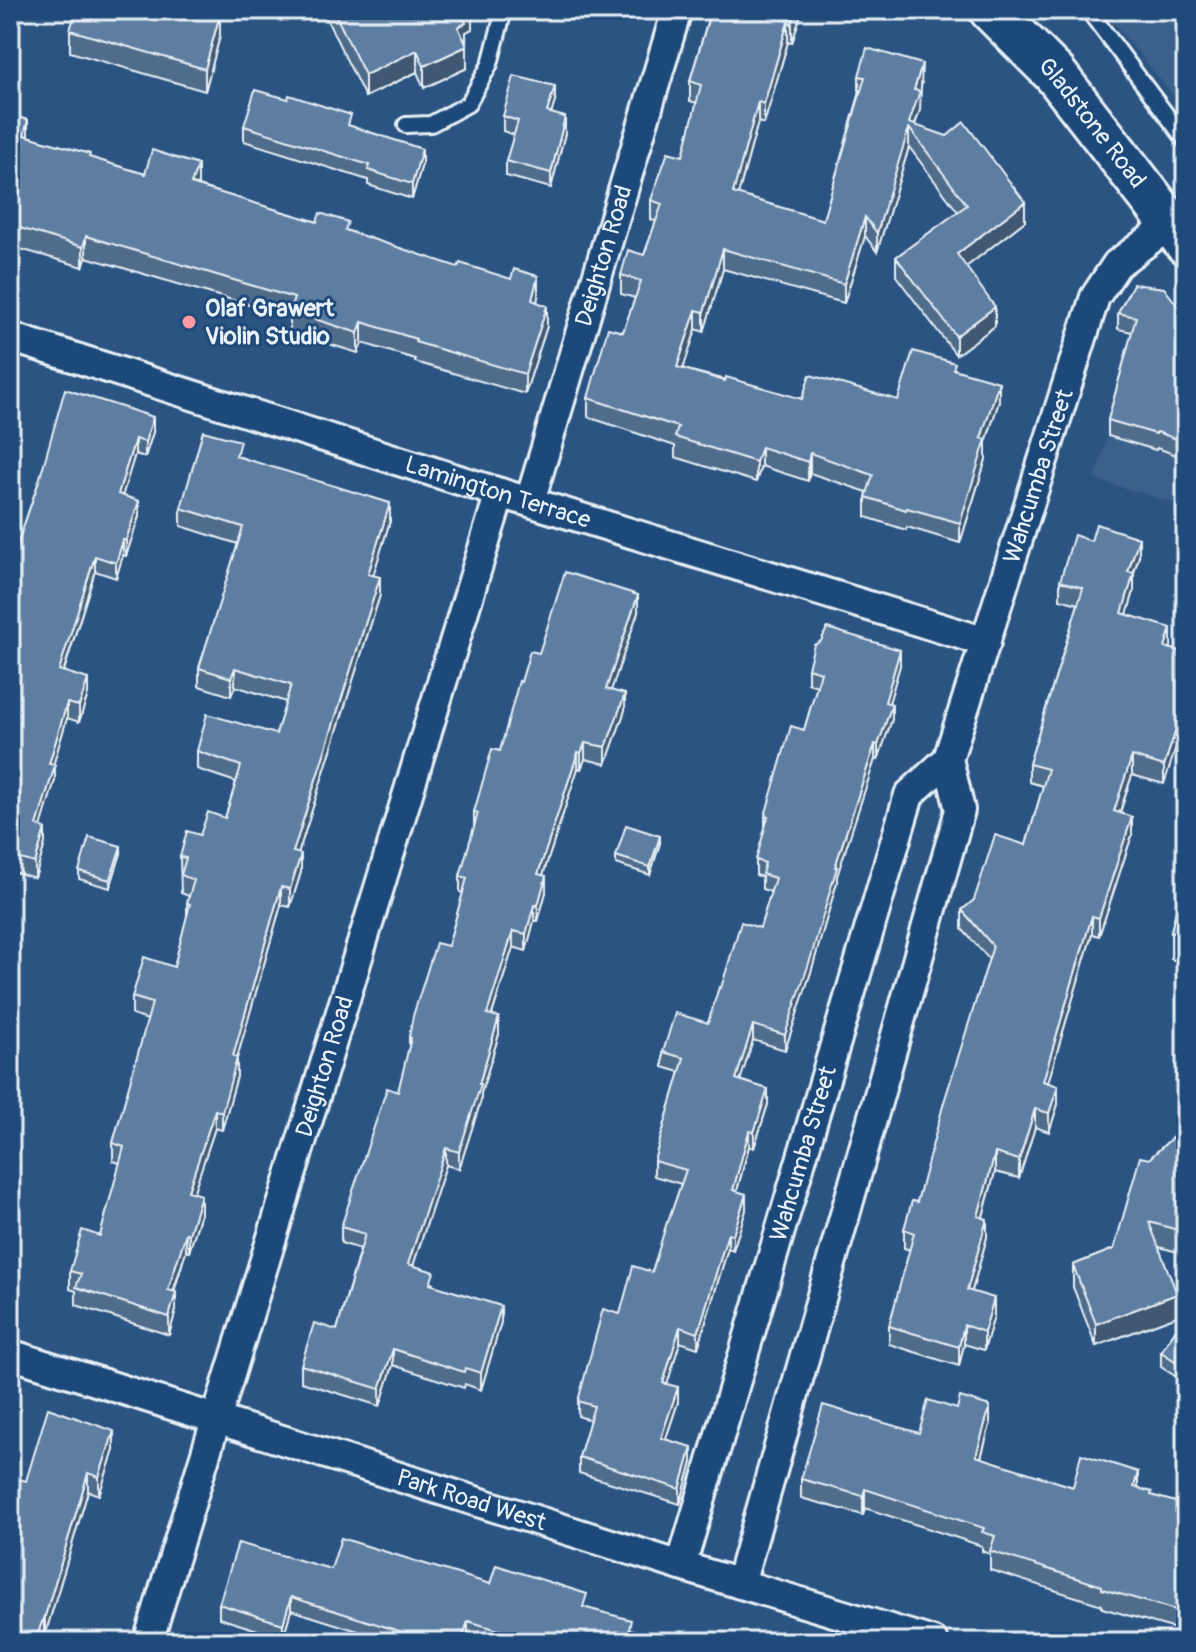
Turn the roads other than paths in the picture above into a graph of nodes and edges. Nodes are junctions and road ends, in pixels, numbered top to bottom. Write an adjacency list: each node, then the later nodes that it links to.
1 (504, 10): 5 (lane)
2 (677, 10): 10 (street, Deighton Road)
3 (991, 10): 7 (main road, Gladstone Road)
4 (1088, 10): 6 (lane)
5 (406, 125)
6 (1186, 141)
7 (1179, 234): 11 (street, Wahcumba Street)
8 (10, 339): 9 (street, Lamington Terrace)
9 (500, 493): 10 (street, Lamington Terrace); 14 (street, Deighton Road)
10 (530, 501): 11 (street, Lamington Terrace)
11 (986, 642): 12 (street, Wahcumba Street)
12 (948, 759): 15 (street, Wahcumba Street); 16 (street)
13 (10, 1354): 14 (street, Park Road West)
14 (217, 1420): 15 (street, Park Road West); 17 (street, Deighton Road)
15 (681, 1566): 16 (street, Park Road West)
16 (740, 1584): 18 (street, Park Road West)
17 (148, 1642)
18 (933, 1642)

